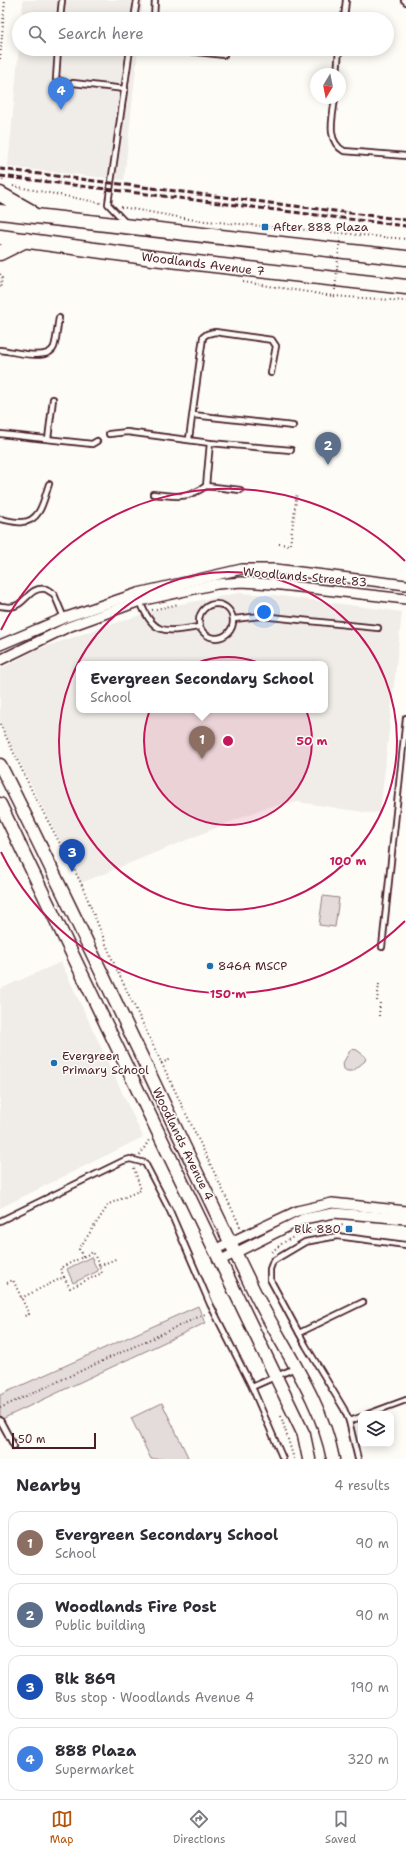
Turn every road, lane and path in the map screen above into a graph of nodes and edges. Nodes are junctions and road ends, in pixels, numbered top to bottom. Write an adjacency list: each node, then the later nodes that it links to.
1 (5, 0): 13 (path)
2 (62, 0): 6 (lane)
3 (137, 0): 7 (lane)
4 (155, 0): 8 (lane)
5 (346, 0): 9 (lane)
6 (61, 12)
7 (135, 12)
8 (154, 12)
9 (345, 12)
10 (58, 56): 15 (lane)
11 (129, 56): 17 (lane)
12 (338, 56): 14 (lane)
13 (0, 59)
14 (337, 68)
15 (66, 83)
16 (73, 83): 17 (lane)
17 (125, 89): 23 (lane)
18 (334, 104): 19 (lane)
19 (406, 156)
20 (0, 176): 22 (path)
21 (12, 186): 23 (path)
22 (3, 190): 25 (main road)
23 (108, 204): 26 (lane); 29 (path)
24 (0, 212): 25 (main road)
25 (44, 217): 26 (main road)
26 (129, 225): 32 (main road)
27 (0, 237): 30 (main road, Woodlands Avenue 7)
28 (340, 238): 37 (path, bridge)
29 (406, 239)
30 (27, 240): 31 (main road); 35 (main road, Woodlands Avenue 7)
31 (0, 253)
32 (406, 258)
33 (0, 274): 34 (path); 36 (path)
34 (0, 278)
35 (406, 287)
36 (0, 289)
37 (335, 290)
38 (59, 318): 39 (lane)
39 (0, 350)
40 (271, 373): 42 (lane)
41 (53, 399): 46 (lane)
42 (193, 415): 43 (lane); 47 (lane)
43 (293, 426)
44 (0, 434): 46 (lane)
45 (109, 434): 47 (lane)
46 (48, 439): 48 (lane)
47 (189, 439): 49 (lane)
48 (98, 441)
49 (210, 443): 50 (lane); 52 (lane)
50 (291, 450)
51 (49, 484): 56 (lane)
52 (206, 486): 53 (lane); 55 (lane)
53 (240, 490)
54 (297, 493): 57 (path)
55 (153, 494)
56 (0, 519)
57 (278, 544)
58 (275, 569): 59 (lane); 60 (street, Woodlands Street 83); 61 (street, Woodlands Street 83)
59 (272, 584): 61 (street, Woodlands Street 83); 62 (street, Woodlands Street 83)
60 (406, 585)
61 (139, 597): 65 (lane); 66 (street, Woodlands Street 83); 68 (street, Woodlands Street 83)
62 (406, 599)
63 (182, 603): 65 (path)
64 (0, 606): 66 (lane)
65 (144, 612): 69 (lane)
66 (64, 618): 68 (lane); 71 (street, Woodlands Street 83)
67 (234, 620): 69 (lane); 69 (lane); 70 (lane)
68 (68, 627): 72 (street, Woodlands Street 83)
69 (200, 627)
70 (378, 628)
71 (0, 645)
72 (0, 660)
73 (406, 718): 77 (lane)
74 (0, 724): 81 (path)
75 (0, 765): 82 (main road, Woodlands Avenue 4)
76 (0, 804): 83 (main road, Woodlands Avenue 4)
77 (382, 947)
78 (379, 984): 79 (path)
79 (379, 1016)
80 (172, 1059): 81 (path)
81 (161, 1063): 82 (path); 89 (path)
82 (147, 1069): 91 (main road, Woodlands Avenue 4)
83 (157, 1132): 84 (path); 93 (main road, Woodlands Avenue 4)
84 (138, 1160): 87 (lane); 94 (path); 101 (lane)
85 (406, 1212): 91 (street)
86 (406, 1219): 91 (street)
87 (0, 1221)
88 (352, 1224): 92 (path)
89 (240, 1226)
90 (406, 1245): 103 (lane)
91 (233, 1248): 93 (street); 104 (main road, Woodlands Avenue 4)
92 (269, 1254)
93 (217, 1256): 105 (main road, Woodlands Avenue 4)
94 (83, 1257): 96 (path); 97 (path)
95 (118, 1258): 96 (path)
96 (100, 1266): 97 (path)
97 (64, 1276): 99 (path)
98 (8, 1283): 99 (path)
99 (21, 1298): 102 (path)
100 (363, 1302): 103 (lane)
101 (213, 1310): 106 (lane); 108 (path)
102 (22, 1317)
103 (299, 1333): 112 (lane)
104 (295, 1368): 105 (lane); 116 (main road, Woodlands Avenue 4)
105 (275, 1377): 106 (lane); 115 (main road, Woodlands Avenue 4)
106 (252, 1387): 114 (lane)
107 (406, 1400): 109 (lane)
108 (0, 1408)
109 (376, 1411)
110 (358, 1418): 112 (lane)
111 (0, 1420): 113 (lane)
112 (349, 1421): 117 (lane)
113 (14, 1446)
114 (283, 1459)
115 (308, 1459)
116 (333, 1459)
117 (358, 1459)

